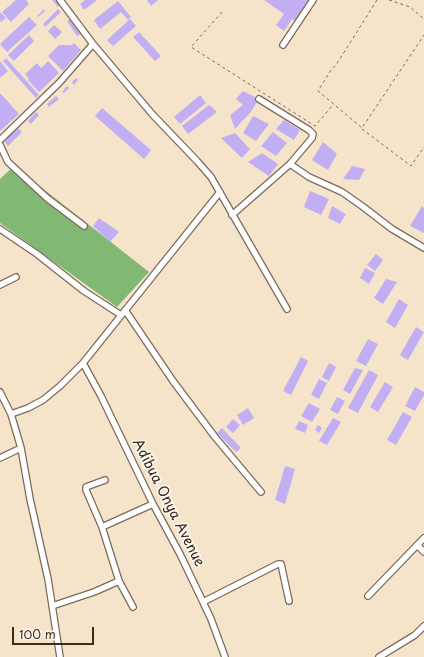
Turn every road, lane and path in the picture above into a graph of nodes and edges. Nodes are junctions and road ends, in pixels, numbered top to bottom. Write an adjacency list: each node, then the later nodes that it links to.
1 (60, 0): 8 (street)
2 (313, 0): 9 (street)
3 (377, 0): 11 (path)
4 (388, 0): 6 (path)
5 (222, 12): 11 (path)
6 (424, 20)
7 (424, 35): 12 (path)
8 (93, 44): 13 (street); 17 (street)
9 (283, 45)
10 (259, 98): 16 (street)
11 (333, 104): 12 (path)
12 (362, 128): 15 (path)
13 (0, 140)
14 (0, 145): 19 (street)
15 (424, 147)
16 (290, 164): 18 (street); 21 (street)
17 (220, 192): 18 (street); 25 (street)
18 (232, 215): 24 (street)
19 (84, 226)
20 (0, 229): 25 (street)
21 (424, 248)
22 (16, 277): 23 (street)
23 (0, 285)
24 (288, 309)
25 (123, 313): 26 (street); 32 (street)
26 (83, 363): 28 (street); 33 (street, Adibua Onya Avenue)
27 (0, 392): 28 (street)
28 (12, 414): 29 (street)
29 (21, 448): 30 (street); 42 (street)
30 (0, 458)
31 (105, 480): 34 (street)
32 (261, 492)
33 (153, 504): 34 (street); 41 (street, Adibua Onya Avenue)
34 (102, 527): 38 (street)
35 (424, 538): 36 (street)
36 (417, 545): 37 (street); 39 (street)
37 (424, 552)
38 (119, 581): 42 (street); 43 (street)
39 (368, 596)
40 (289, 601): 41 (street)
41 (203, 602): 46 (street, Adibua Onya Avenue)
42 (52, 606): 45 (street)
43 (133, 607)
44 (424, 626): 47 (street)
45 (60, 657)
46 (223, 657)
47 (379, 657)

